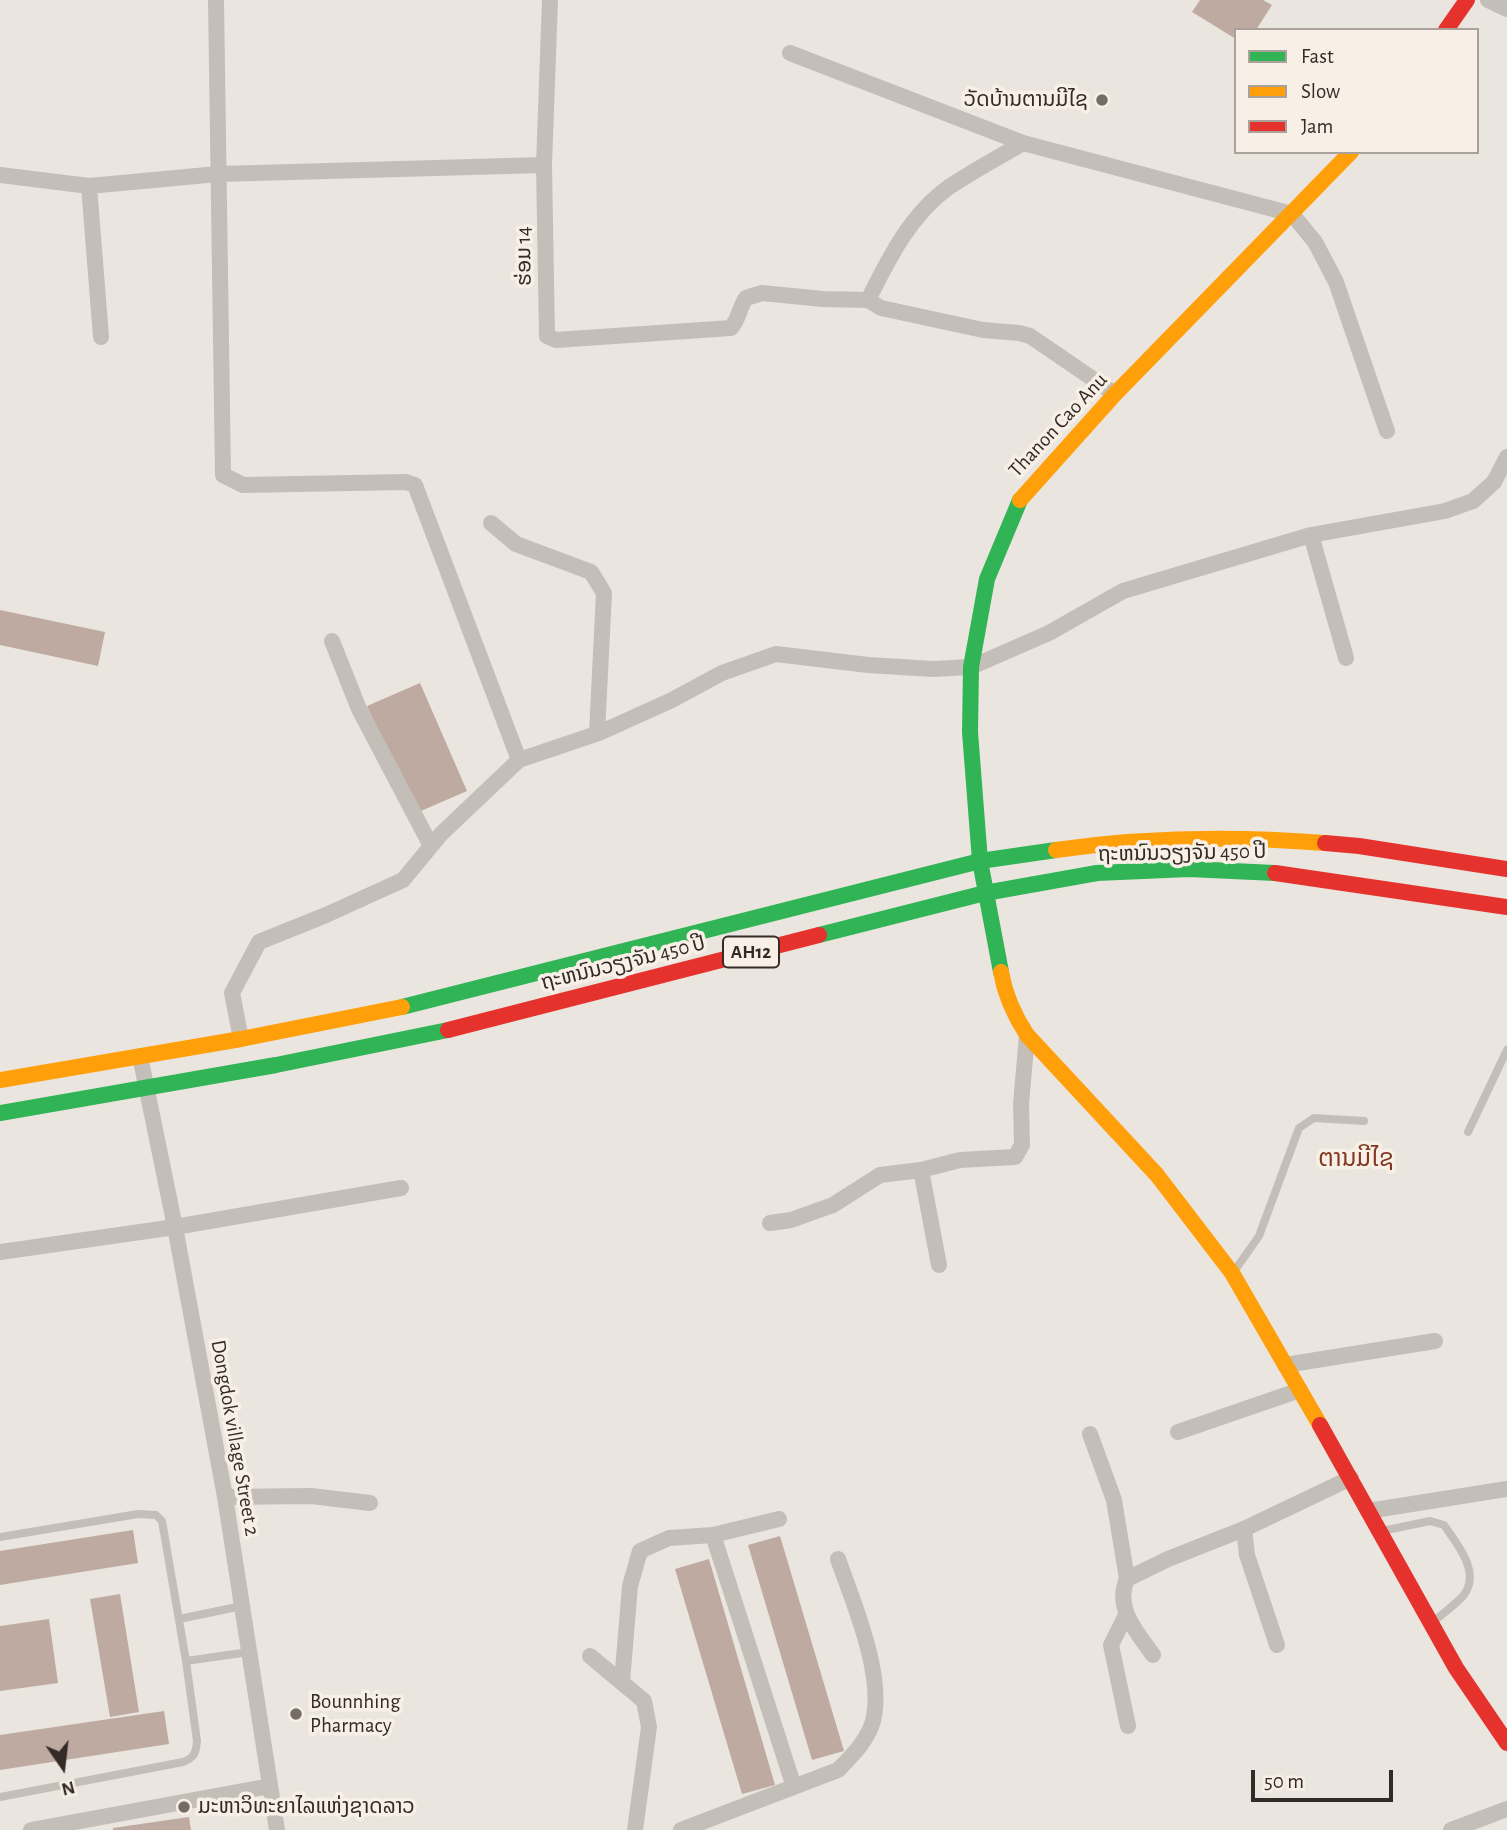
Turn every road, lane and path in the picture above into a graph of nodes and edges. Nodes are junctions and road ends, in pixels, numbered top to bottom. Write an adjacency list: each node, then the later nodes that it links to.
1 (216, 0): 12 (street)
2 (550, 0): 10 (street, ຮ່ອມ 14)
3 (1467, 0): 6 (main road)
4 (1488, 0): 5 (street)
5 (1507, 9)
6 (1447, 28)
7 (790, 53): 8 (street)
8 (1023, 143): 14 (street); 15 (street)
9 (1349, 154): 14 (main road, Thanon Cao Anu)
10 (544, 165): 12 (street); 15 (street, ຮ່ອມ 14)
11 (0, 174): 13 (street)
12 (218, 174): 13 (street); 26 (street)
13 (89, 186): 16 (street)
14 (1292, 214): 17 (main road, Thanon Cao Anu); 18 (street)
15 (868, 300): 17 (street)
16 (100, 337)
17 (1115, 394): 24 (main road, Thanon Cao Anu)
18 (1387, 432)
19 (1507, 457): 21 (street)
20 (491, 523): 25 (street)
21 (1311, 536): 23 (street); 24 (street)
22 (332, 641): 27 (street)
23 (1346, 658)
24 (971, 667): 25 (street); 28 (main road, Thanon Cao Anu)
25 (597, 733): 26 (street)
26 (519, 760): 27 (street)
27 (431, 846): 33 (street)
28 (980, 861): 29 (main road, ຖະຫນົນວຽງຈັນ 450 ປີ / AH12); 30 (main road, Thanon Cao Anu); 33 (main road, ຖະຫນົນວຽງຈັນ 450 ປີ / AH12)
29 (1507, 869)
30 (985, 893): 31 (main road, ຖະຫນົນວຽງຈັນ 450 ປີ / AH12); 32 (main road, Thanon Cao Anu); 37 (main road, ຖະຫນົນວຽງຈັນ 450 ປີ / AH12)
31 (1507, 907)
32 (1027, 1035): 41 (street); 47 (main road, Thanon Cao Anu)
33 (241, 1039): 35 (main road, ຖະຫນົນວຽງຈັນ 450 ປີ / AH12)
34 (1507, 1050): 40 (lane)
35 (139, 1056): 36 (main road, ຖະຫນົນວຽງຈັນ 450 ປີ / AH12); 37 (street, Dongdok village Street 2)
36 (0, 1080)
37 (146, 1089): 38 (main road, ຖະຫນົນວຽງຈັນ 450 ປີ / AH12); 44 (street, Dongdok village Street 2)
38 (0, 1113)
39 (1364, 1121): 47 (lane)
40 (1468, 1132)
41 (921, 1170): 43 (street); 46 (street)
42 (401, 1188): 44 (street)
43 (770, 1223)
44 (175, 1227): 45 (street); 55 (street, Dongdok village Street 2)
45 (0, 1252)
46 (939, 1265)
47 (1232, 1273): 49 (main road, Thanon Cao Anu)
48 (1435, 1341): 49 (street)
49 (1285, 1365): 50 (main road, Thanon Cao Anu)
50 (1300, 1390): 51 (street); 53 (main road, Thanon Cao Anu)
51 (1178, 1432)
52 (1090, 1434): 64 (street)
53 (1351, 1478): 57 (main road, Thanon Cao Anu); 59 (street)
54 (1507, 1489): 57 (street)
55 (225, 1497): 56 (street); 65 (street, Dongdok village Street 2)
56 (370, 1503)
57 (1368, 1511): 60 (main road, Thanon Cao Anu)
58 (779, 1519): 61 (street)
59 (1244, 1530): 64 (street); 69 (street)
60 (1379, 1531): 68 (main road, Thanon Cao Anu); 68 (lane)
61 (713, 1535): 74 (street); 78 (street)
62 (0, 1537): 67 (lane)
63 (838, 1559): 78 (street)
64 (1127, 1579): 66 (street)
65 (242, 1606): 67 (lane); 70 (street, Dongdok village Street 2)
66 (1126, 1615): 71 (street); 75 (street)
67 (179, 1619): 73 (lane)
68 (1431, 1624): 76 (main road, Thanon Cao Anu)
69 (1277, 1644)
70 (249, 1652): 73 (lane); 77 (street, Dongdok village Street 2)
71 (1153, 1655)
72 (590, 1656): 74 (street)
73 (186, 1661): 79 (lane)
74 (622, 1682): 83 (street)
75 (1128, 1726)
76 (1507, 1743)
77 (270, 1786): 81 (street); 82 (street, Dongdok village Street 2)
78 (794, 1787): 84 (street)
79 (0, 1797)
80 (1507, 1809): 85 (street)
81 (31, 1830)
82 (277, 1830)
83 (635, 1830)
84 (681, 1830)
85 (1451, 1830)

